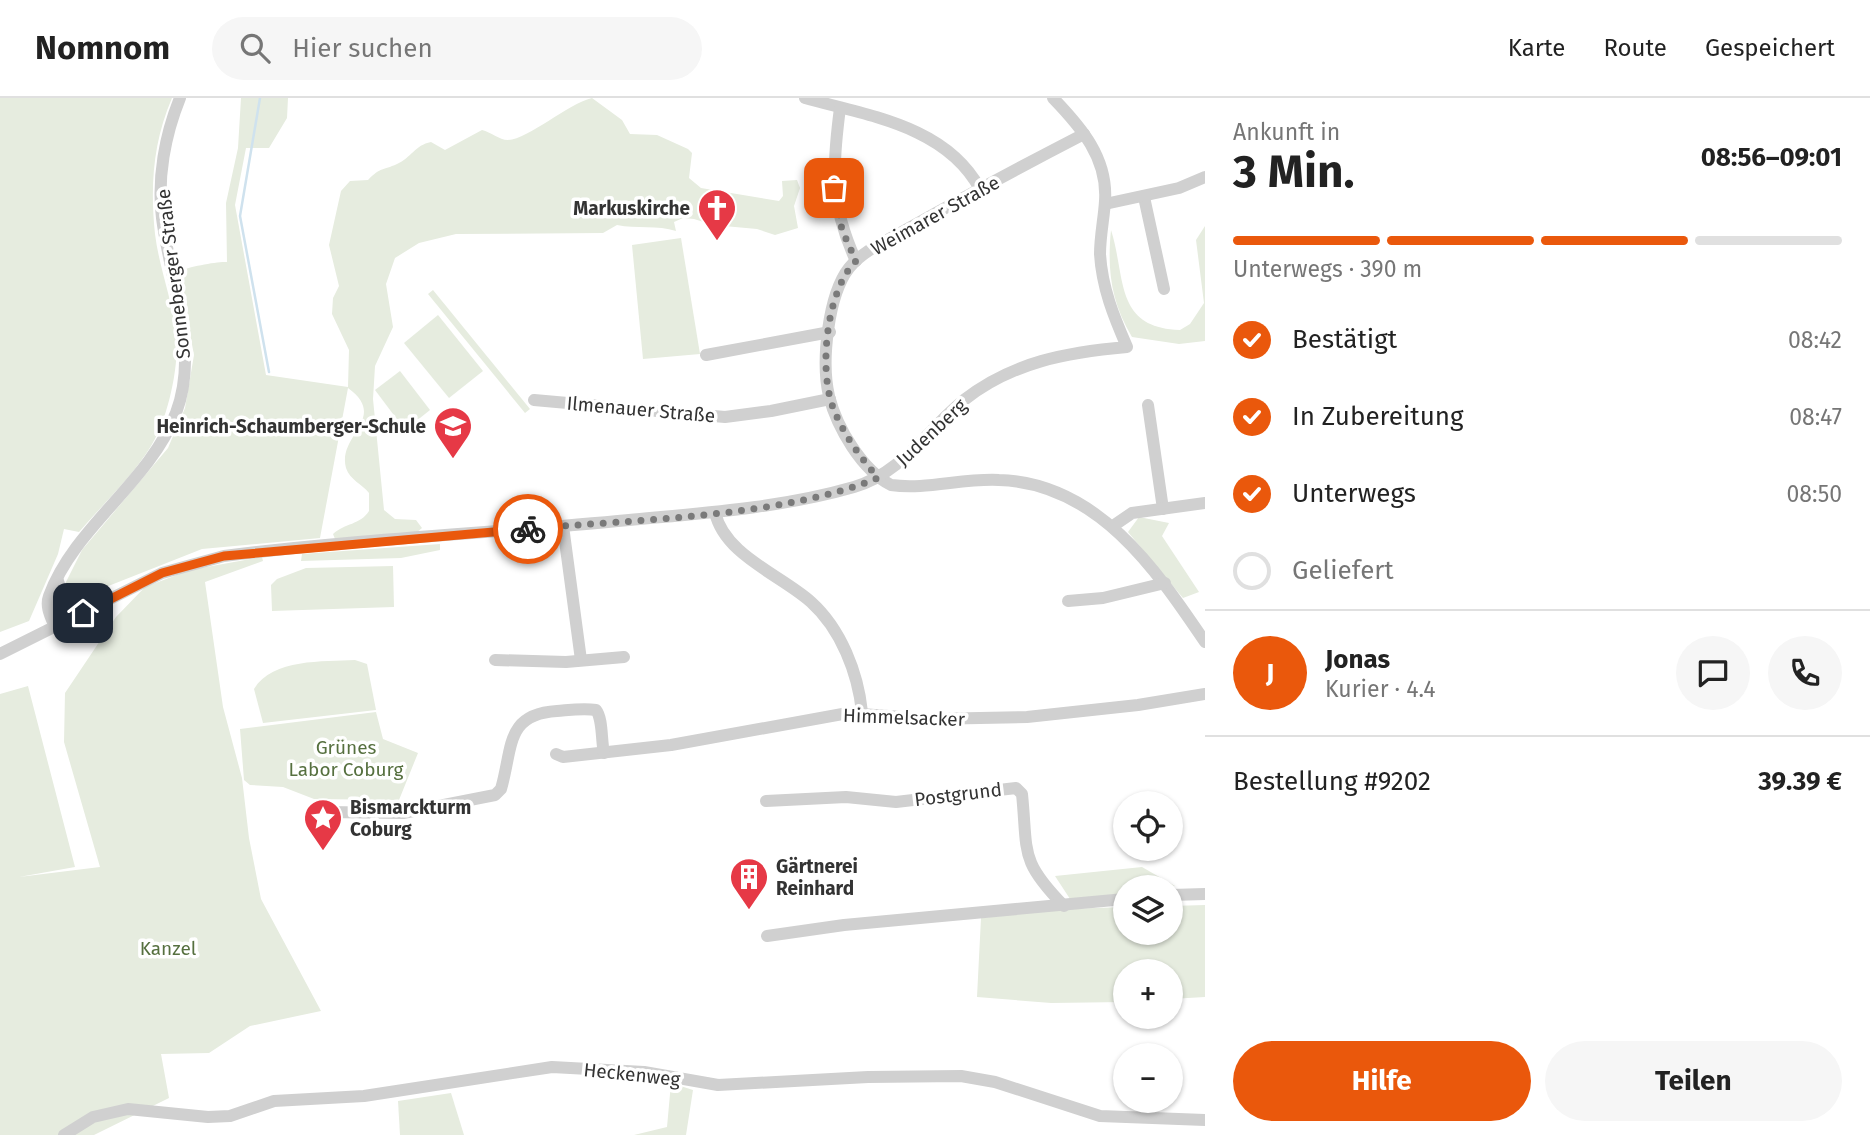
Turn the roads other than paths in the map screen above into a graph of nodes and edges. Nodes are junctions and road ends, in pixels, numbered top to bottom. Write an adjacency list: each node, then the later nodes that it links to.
1 (180, 98): 23 (street, Sonneberger Straße)
2 (805, 98): 4 (street)
3 (1053, 98): 5 (street)
4 (840, 108): 7 (street); 10 (street)
5 (1084, 134): 7 (street, Weimarer Straße); 9 (street)
6 (1205, 177): 8 (street)
7 (980, 189): 10 (street, Weimarer Straße)
8 (1144, 197): 9 (street); 11 (street)
9 (1105, 204): 17 (street, Judenberg)
10 (856, 261): 12 (street, Weimarer Straße)
11 (1164, 289)
12 (830, 332): 13 (street); 14 (street, Weimarer Straße)
13 (706, 355)
14 (830, 399): 15 (street, Ilmenauer Straße); 17 (street, Weimarer Straße)
15 (534, 400)
16 (1148, 405): 19 (street)
17 (878, 478): 20 (street, Judenberg); 22 (street)
18 (1205, 503): 19 (street)
19 (1163, 509): 22 (street)
20 (715, 512): 21 (street, Judenberg); 36 (street)
21 (563, 526): 25 (street, Judenberg); 34 (street)
22 (1113, 526): 24 (street)
23 (58, 581): 25 (street); 26 (street, Sonneberger Straße); 28 (street)
24 (1165, 583): 27 (street); 30 (street)
25 (122, 594): 28 (street, Judenberg)
26 (49, 596): 28 (street); 29 (street, Sonneberger Straße)
27 (1068, 601)
28 (59, 625): 29 (street, Judenberg)
29 (30, 639): 31 (street, Judenberg)
30 (1205, 642)
31 (0, 654)
32 (624, 657): 34 (street)
33 (495, 660): 34 (street)
34 (581, 660)
35 (1205, 694): 36 (street, Himmelsacker)
36 (862, 712): 37 (street, Himmelsacker)
37 (604, 753): 38 (street, Himmelsacker); 40 (street)
38 (556, 754)
39 (766, 801): 44 (street, Postgrund)
40 (325, 812)
41 (1205, 894): 42 (street)
42 (1183, 895)
43 (1113, 901): 44 (street)
44 (1064, 906): 45 (street)
45 (768, 936)
46 (1205, 1120): 47 (street, Heckenweg)
47 (64, 1135)

